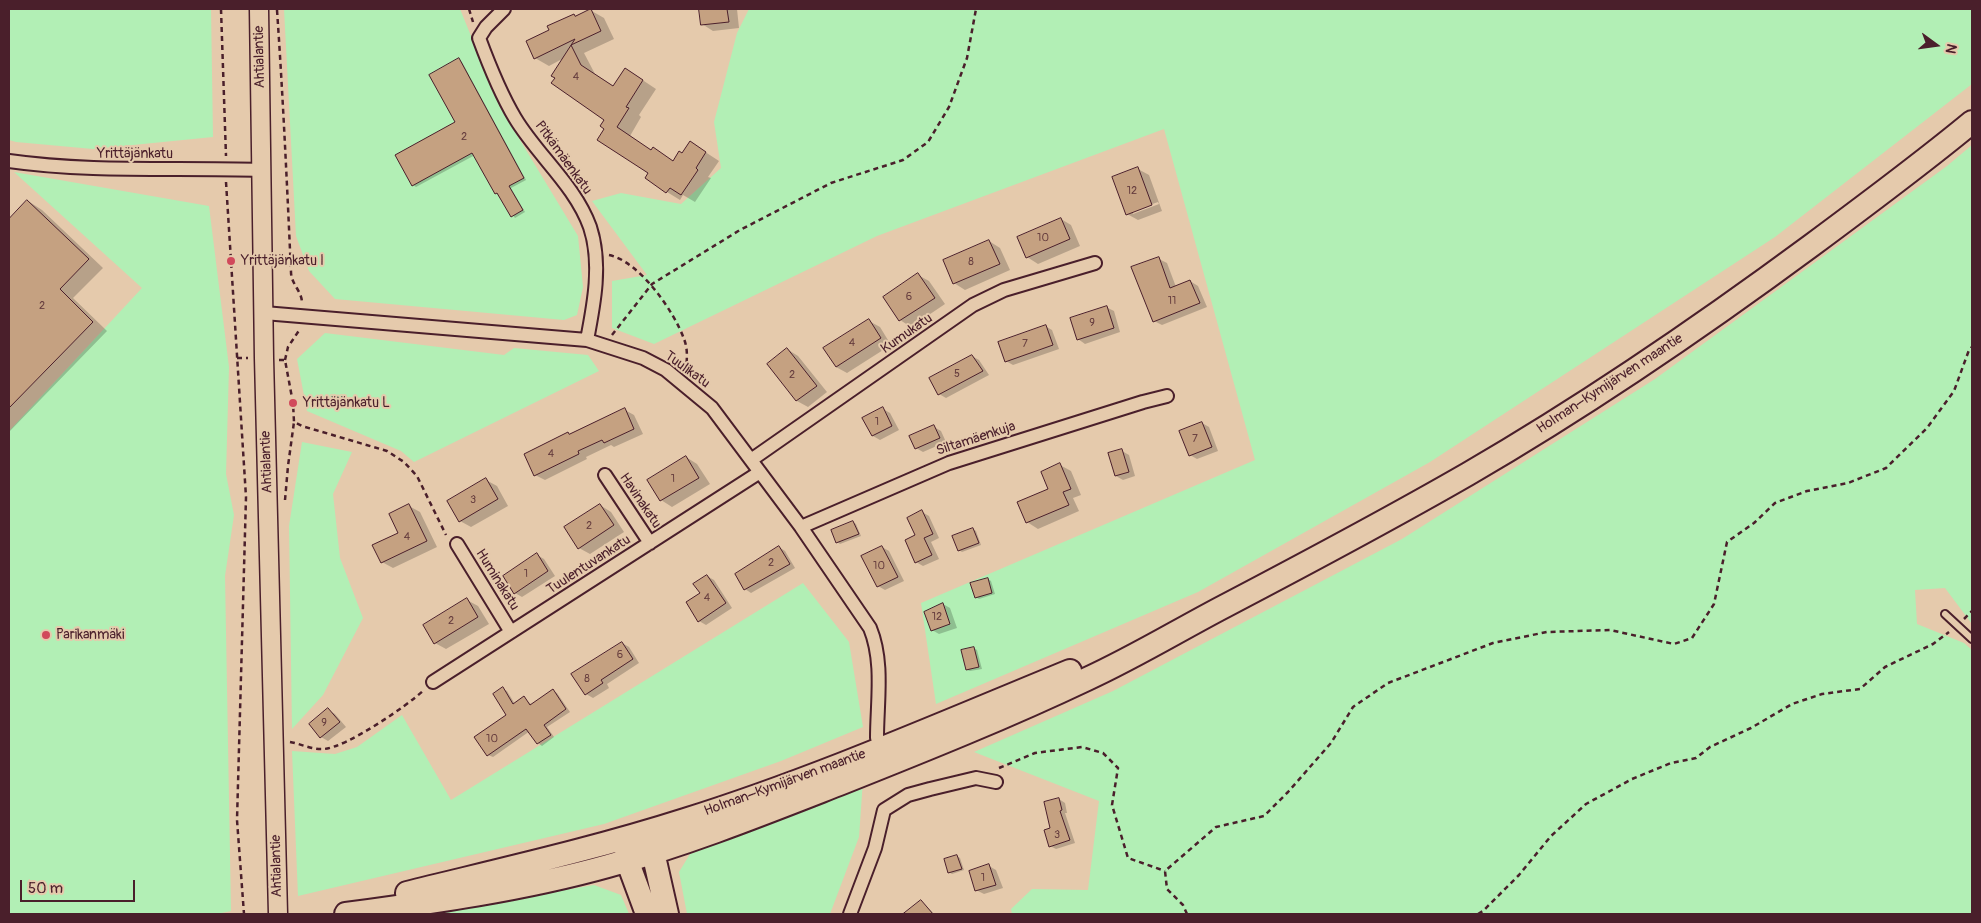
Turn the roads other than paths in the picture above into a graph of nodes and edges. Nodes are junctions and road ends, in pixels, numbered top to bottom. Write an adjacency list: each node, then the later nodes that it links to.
1 (259, 9): 5 (main road, Ahtialantie)
2 (504, 9): 8 (street, Pitkämäenkatu)
3 (1972, 122): 16 (highway, Holman–Kymijärven maantie)
4 (9, 162): 5 (street, Yrittäjänkatu)
5 (262, 170): 7 (main road, Ahtialantie)
6 (1095, 262): 10 (street, Kumukatu)
7 (264, 313): 8 (street, Tuulikatu); 26 (main road, Ahtialantie)
8 (587, 340): 10 (street, Tuulikatu)
9 (1168, 396): 13 (street, Siltamäenkuja)
10 (751, 460): 11 (street, Tuulikatu)
11 (760, 472): 13 (street, Tuulikatu); 14 (street, Tuulentuvankatu)
12 (605, 475): 14 (street, Havinakatu)
13 (801, 527): 21 (street, Tuulikatu)
14 (650, 543): 18 (street, Tuulentuvankatu)
15 (457, 544): 18 (street, Huminakatu)
16 (1223, 607): 23 (highway, Holman–Kymijärven maantie); 24 (highway, Holman–Kymijärven maantie)
17 (1945, 614): 19 (lane)
18 (511, 632): 20 (street, Tuulentuvankatu)
19 (1972, 639)
20 (433, 682)
21 (877, 738)
22 (996, 782): 31 (street)
23 (630, 836): 24 (highway); 25 (highway); 27 (highway, Holman–Kymijärven maantie)
24 (654, 852): 25 (highway, Holman–Kymijärven maantie); 30 (highway)
25 (627, 860): 28 (highway, Holman–Kymijärven maantie); 29 (highway)
26 (278, 914)
27 (333, 914)
28 (346, 914)
29 (647, 914)
30 (667, 914)
31 (850, 914)

